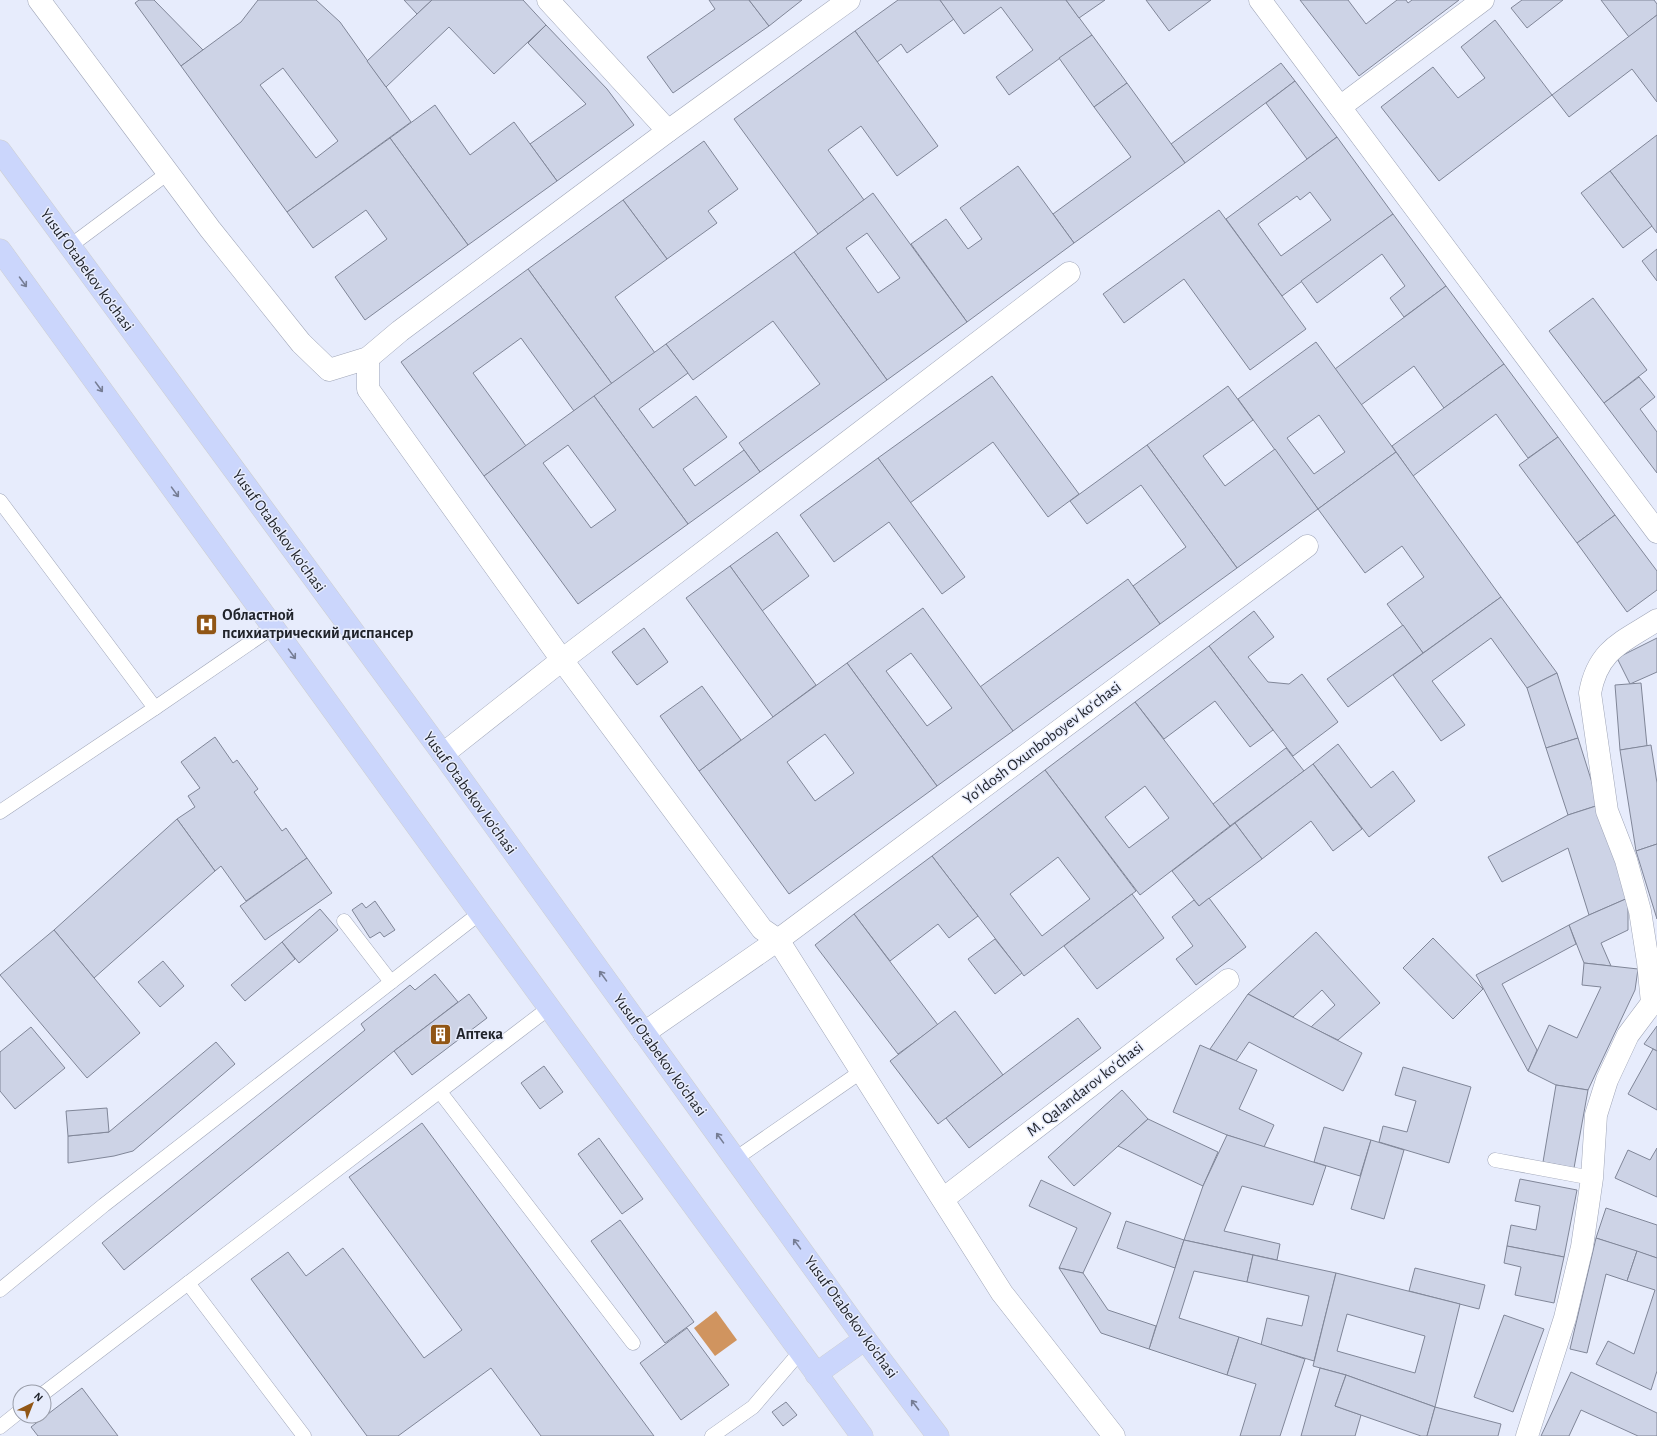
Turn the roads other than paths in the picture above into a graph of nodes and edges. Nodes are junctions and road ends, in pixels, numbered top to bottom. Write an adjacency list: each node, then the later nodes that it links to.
1 (39, 0): 9 (street)
2 (548, 0): 7 (street)
3 (849, 0): 7 (street)
4 (1260, 0): 6 (street)
5 (1483, 0): 6 (street)
6 (1340, 107): 15 (street)
7 (668, 131): 13 (street)
8 (0, 151): 10 (main road, Yusuf Otabekov ko'chasi)
9 (168, 173): 10 (lane); 13 (street)
10 (70, 246): 21 (main road, Yusuf Otabekov ko'chasi)
11 (0, 250): 18 (main road, one-way to 18)
12 (1069, 274): 19 (street)
13 (368, 358): 19 (street)
14 (0, 501): 20 (lane)
15 (1657, 532)
16 (1308, 546): 25 (street, Yoʻldosh Oxunboboyev koʻchasi)
17 (1657, 620): 28 (street)
18 (273, 627): 20 (lane); 23 (main road, one-way to 23)
19 (562, 660): 21 (street); 25 (street)
20 (155, 708): 22 (lane)
21 (443, 754): 30 (main road, Yusuf Otabekov ko'chasi, one-way to 21)
22 (0, 812)
23 (480, 913): 27 (lane); 29 (main road)
24 (344, 921): 27 (lane)
25 (778, 940): 30 (street, Yoʻldosh Oxunboboyev koʻchasi); 31 (street)
26 (1228, 980): 36 (street, M. Qalandarov koʻchasi)
27 (391, 982): 38 (lane)
28 (1655, 1002): 35 (street)
29 (549, 1008): 32 (lane); 41 (main road)
30 (644, 1033): 33 (main road, Yusuf Otabekov ko'chasi, one-way to 30)
31 (862, 1071): 33 (lane); 36 (street)
32 (440, 1092): 37 (lane); 40 (lane)
33 (735, 1159): 39 (main road, Yusuf Otabekov ko'chasi, one-way to 33)
34 (1495, 1160): 35 (lane)
35 (1592, 1178): 51 (street)
36 (943, 1199): 50 (street)
37 (188, 1283): 43 (lane); 46 (lane)
38 (0, 1290)
39 (866, 1339): 42 (main road); 49 (main road, Yusuf Otabekov ko'chasi, one-way to 39)
40 (633, 1343)
41 (800, 1352): 42 (main road); 47 (lane)
42 (816, 1374): 48 (main road)
43 (52, 1387)
44 (12, 1417): 45 (lane)
45 (0, 1427)
46 (304, 1436)
47 (712, 1436)
48 (862, 1436)
49 (938, 1436)
50 (1114, 1436)
51 (1527, 1436)

